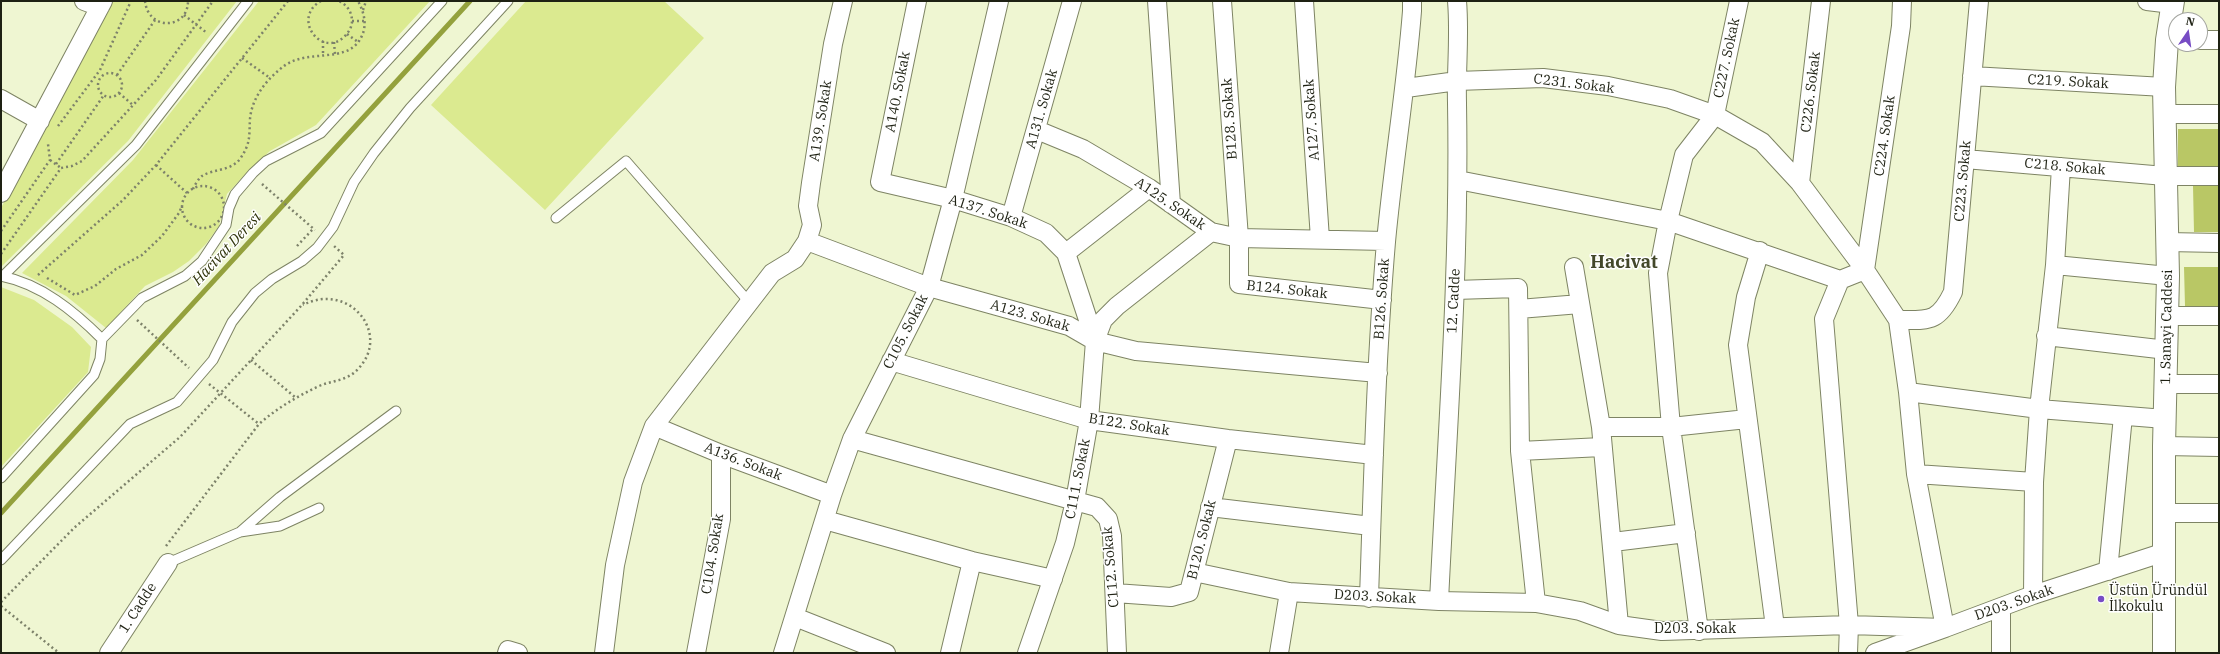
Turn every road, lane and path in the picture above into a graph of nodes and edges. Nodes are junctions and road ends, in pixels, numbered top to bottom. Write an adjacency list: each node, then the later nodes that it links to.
1 (131, 1): 48 (path)
2 (145, 1): 31 (path)
3 (188, 1): 30 (path)
4 (213, 1): 34 (path)
5 (248, 1): 102 (lane)
6 (288, 1): 45 (path)
7 (321, 1): 39 (path)
8 (340, 1): 32 (path)
9 (358, 1): 29 (path)
10 (366, 1): 29 (path)
11 (442, 1): 118 (lane)
12 (508, 1): 88 (lane)
13 (843, 1): 92 (street, A139. Sokak)
14 (917, 1): 73 (street, A140. Sokak)
15 (999, 1): 80 (street, C105. Sokak)
16 (1072, 1): 62 (street, A131. Sokak)
17 (1157, 1): 81 (street)
18 (1222, 1): 89 (street, B128. Sokak)
19 (1304, 1): 90 (street, A127. Sokak)
20 (1412, 1): 52 (street, B126. Sokak)
21 (1457, 1): 51 (street, 12. Cadde)
22 (1739, 1): 60 (street, C227. Sokak)
23 (1821, 1): 75 (street, C226. Sokak)
24 (1902, 1): 100 (street, C224. Sokak)
25 (1979, 1): 47 (street, C223. Sokak)
26 (2147, 1): 27 (street)
27 (2172, 2)
28 (96, 3): 61 (street)
29 (363, 10): 33 (path)
30 (184, 14): 31 (path); 34 (path)
31 (155, 20): 46 (path)
32 (352, 21): 33 (path); 35 (path)
33 (365, 21): 41 (path)
34 (195, 24): 36 (path); 57 (path)
35 (347, 34): 40 (path); 41 (path)
36 (210, 35)
37 (2208, 40): 38 (street)
38 (2219, 40)
39 (323, 41): 40 (path); 43 (path)
40 (334, 42): 44 (path)
41 (358, 42): 44 (path)
42 (2170, 52): 53 (street, 1. Sanayi Caddesi)
43 (323, 54): 44 (path); 49 (path)
44 (335, 54)
45 (242, 58): 49 (path); 67 (path)
46 (117, 75): 50 (path); 54 (path)
47 (1972, 76): 53 (street, C219. Sokak); 64 (street, C223. Sokak)
48 (96, 77): 50 (path); 61 (path)
49 (270, 78): 78 (path)
50 (100, 80): 55 (path)
51 (1457, 81): 52 (street, C231. Sokak); 60 (street, C231. Sokak); 72 (street, 12. Cadde)
52 (1406, 88): 91 (street, B126. Sokak)
53 (2164, 88): 58 (street, 1. Sanayi Caddesi)
54 (119, 93): 55 (path); 57 (path)
55 (104, 95): 66 (path)
56 (1, 100): 61 (street)
57 (134, 106): 69 (path)
58 (2164, 114): 59 (street); 70 (street, 1. Sanayi Caddesi)
59 (2219, 114)
60 (1715, 115): 75 (street, C231. Sokak); 85 (street)
61 (47, 125): 76 (street)
62 (1036, 130): 77 (street, A125. Sokak); 83 (street, A131. Sokak)
63 (49, 140): 65 (path)
64 (1965, 159): 68 (street, C218. Sokak); 116 (street, C223. Sokak)
65 (50, 160): 66 (path); 86 (path)
66 (56, 164): 69 (path)
67 (156, 165): 79 (path); 101 (path)
68 (2061, 167): 70 (street, C218. Sokak); 98 (street)
69 (61, 168): 97 (path)
70 (2165, 176): 71 (street, C218. Sokak); 93 (street, 1. Sanayi Caddesi)
71 (2219, 176)
72 (1458, 180): 85 (street); 107 (street, 12. Cadde)
73 (880, 182): 80 (street, A137. Sokak)
74 (263, 183): 88 (path)
75 (1800, 183): 100 (street, C231. Sokak)
76 (3, 187)
77 (1149, 188): 81 (street, A125. Sokak); 96 (street)
78 (193, 189): 79 (path); 82 (path)
79 (187, 193): 82 (path)
80 (953, 199): 83 (street, A137. Sokak); 106 (street, C105. Sokak)
81 (1171, 204): 87 (street, A125. Sokak)
82 (182, 206): 101 (path)
83 (1011, 217): 96 (street, A137. Sokak)
84 (556, 218): 109 (lane)
85 (1668, 221): 95 (street); 139 (street)
86 (1, 231)
87 (1211, 232): 89 (street, A125. Sokak); 119 (street, C111. Sokak)
88 (324, 238): 111 (path); 124 (lane)
89 (1239, 238): 90 (street, A125. Sokak); 108 (street, B124. Sokak)
90 (1320, 239): 91 (street, A125. Sokak)
91 (1386, 240): 108 (street, B126. Sokak)
92 (808, 241): 106 (street, A123. Sokak); 109 (street)
93 (2167, 242): 94 (street); 103 (street, 1. Sanayi Caddesi)
94 (2219, 243)
95 (1760, 251): 105 (street); 133 (street)
96 (1066, 253): 119 (street, A137. Sokak)
97 (1, 254)
98 (2055, 265): 103 (street); 117 (street)
99 (1574, 267): 110 (street)
100 (1865, 270): 105 (street); 116 (street, C231. Sokak)
101 (39, 274): 104 (path)
102 (2, 276): 118 (lane)
103 (2168, 276): 113 (street, 1. Sanayi Caddesi)
104 (35, 278)
105 (1840, 280): 180 (street)
106 (929, 287): 119 (street, A123. Sokak); 122 (street, C105. Sokak)
107 (1455, 290): 112 (street); 173 (street, 12. Cadde)
108 (1382, 300): 123 (street, B126. Sokak)
109 (749, 302): 137 (street)
110 (1580, 304): 112 (street); 138 (street)
111 (301, 306): 121 (path); 129 (path)
112 (1518, 309): 145 (street)
113 (2167, 316): 114 (street); 120 (street, 1. Sanayi Caddesi)
114 (2219, 316)
115 (135, 319): 124 (path)
116 (1898, 320): 127 (street)
117 (2046, 336): 120 (street); 130 (street)
118 (102, 339): 149 (lane)
119 (1095, 341): 123 (street, A123. Sokak); 135 (street, C111. Sokak)
120 (2167, 350): 125 (street, 1. Sanayi Caddesi)
121 (251, 360): 128 (path); 129 (path)
122 (891, 361): 135 (street, B122. Sokak); 140 (street, C105. Sokak)
123 (1378, 373): 147 (street, B126. Sokak)
124 (199, 376): 128 (path); 164 (lane)
125 (2166, 384): 126 (street); 134 (street, 1. Sanayi Caddesi)
126 (2219, 384)
127 (1908, 392): 130 (street); 148 (street)
128 (220, 393): 136 (path); 174 (path)
129 (296, 398): 136 (path)
130 (2039, 409): 132 (street); 150 (street)
131 (396, 411): 159 (lane)
132 (2123, 416): 134 (street); 166 (street)
133 (1747, 419): 139 (street); 181 (street)
134 (2165, 419): 142 (street, 1. Sanayi Caddesi)
135 (1089, 420): 141 (street, B122. Sokak); 152 (street, C111. Sokak)
136 (258, 424): 163 (path)
137 (654, 426): 146 (street, A136. Sokak); 187 (street)
138 (1601, 427): 139 (street); 143 (street)
139 (1671, 427): 160 (street)
140 (852, 439): 151 (street, C105. Sokak); 152 (street, C112. Sokak)
141 (1228, 439): 147 (street, B122. Sokak); 154 (street, B120. Sokak)
142 (2164, 446): 144 (street); 155 (street, 1. Sanayi Caddesi)
143 (1602, 447): 145 (street); 161 (street)
144 (2219, 447)
145 (1520, 451): 175 (street)
146 (721, 454): 151 (street, A136. Sokak); 188 (street, C104. Sokak)
147 (1374, 455): 158 (street, B126. Sokak)
148 (1916, 474): 150 (street); 182 (street)
149 (1, 478)
150 (2034, 482): 171 (street)
151 (832, 495): 157 (street, C105. Sokak)
152 (1075, 501): 168 (street, C111. Sokak); 170 (street, C112. Sokak)
153 (319, 508): 159 (lane)
154 (1210, 508): 158 (street); 167 (street, B120. Sokak)
155 (2165, 513): 156 (street); 162 (street, 1. Sanayi Caddesi)
156 (2219, 513)
157 (825, 520): 165 (street); 178 (street, C105. Sokak)
158 (1372, 526): 172 (street, B126. Sokak)
159 (240, 532): 163 (lane)
160 (1686, 533): 161 (street); 183 (street)
161 (1612, 542): 179 (street)
162 (2165, 552): 166 (street, D203. Sokak); 198 (street, 1. Sanayi Caddesi)
163 (166, 555): 186 (street, 1. Cadde)
164 (1, 560)
165 (972, 561): 168 (street); 191 (street)
166 (2108, 571): 171 (street, D203. Sokak)
167 (1194, 572): 169 (street, D203. Sokak); 170 (street, B120. Sokak)
168 (1053, 579): 192 (street, C111. Sokak)
169 (1289, 592): 172 (street, D203. Sokak); 194 (street)
170 (1114, 593): 193 (street, C112. Sokak)
171 (2033, 595): 177 (street, D203. Sokak)
172 (1369, 598): 173 (street, D203. Sokak)
173 (1439, 601): 175 (street, D203. Sokak)
174 (1, 602)
175 (1536, 603): 179 (street, D203. Sokak)
176 (1, 606): 185 (path)
177 (2001, 607): 182 (street, D203. Sokak); 197 (street)
178 (795, 617): 184 (street); 189 (street, C105. Sokak)
179 (1619, 625): 183 (street, D203. Sokak)
180 (1849, 625): 181 (street, D203. Sokak); 182 (street, D203. Sokak); 195 (street)
181 (1775, 627): 183 (street, D203. Sokak)
182 (1945, 628): 196 (street)
183 (1699, 631)
184 (848, 645): 190 (street)
185 (59, 653)
186 (109, 653)
187 (604, 653)
188 (696, 653)
189 (783, 653)
190 (886, 653)
191 (950, 653)
192 (1027, 653)
193 (1117, 653)
194 (1279, 653)
195 (1848, 653)
196 (1875, 653)
197 (2001, 653)
198 (2164, 653)

